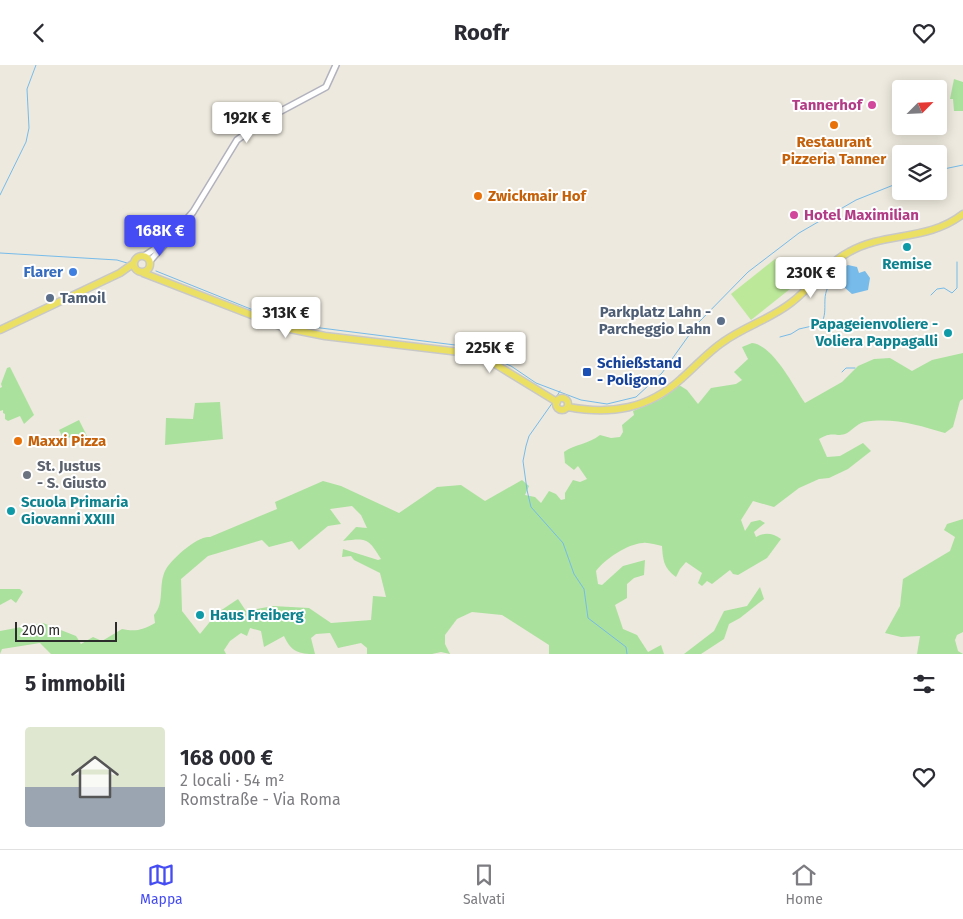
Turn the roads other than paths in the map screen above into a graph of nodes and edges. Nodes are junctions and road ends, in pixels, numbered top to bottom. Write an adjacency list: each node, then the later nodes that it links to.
1 (336, 65): 3 (street)
2 (963, 214): 7 (main road)
3 (148, 261): 4 (main road); 5 (main road); 7 (main road)
4 (134, 263): 5 (main road); 6 (main road)
5 (140, 272): 6 (main road); 7 (main road)
6 (120, 273): 8 (main road)
7 (159, 277)
8 (0, 330)

